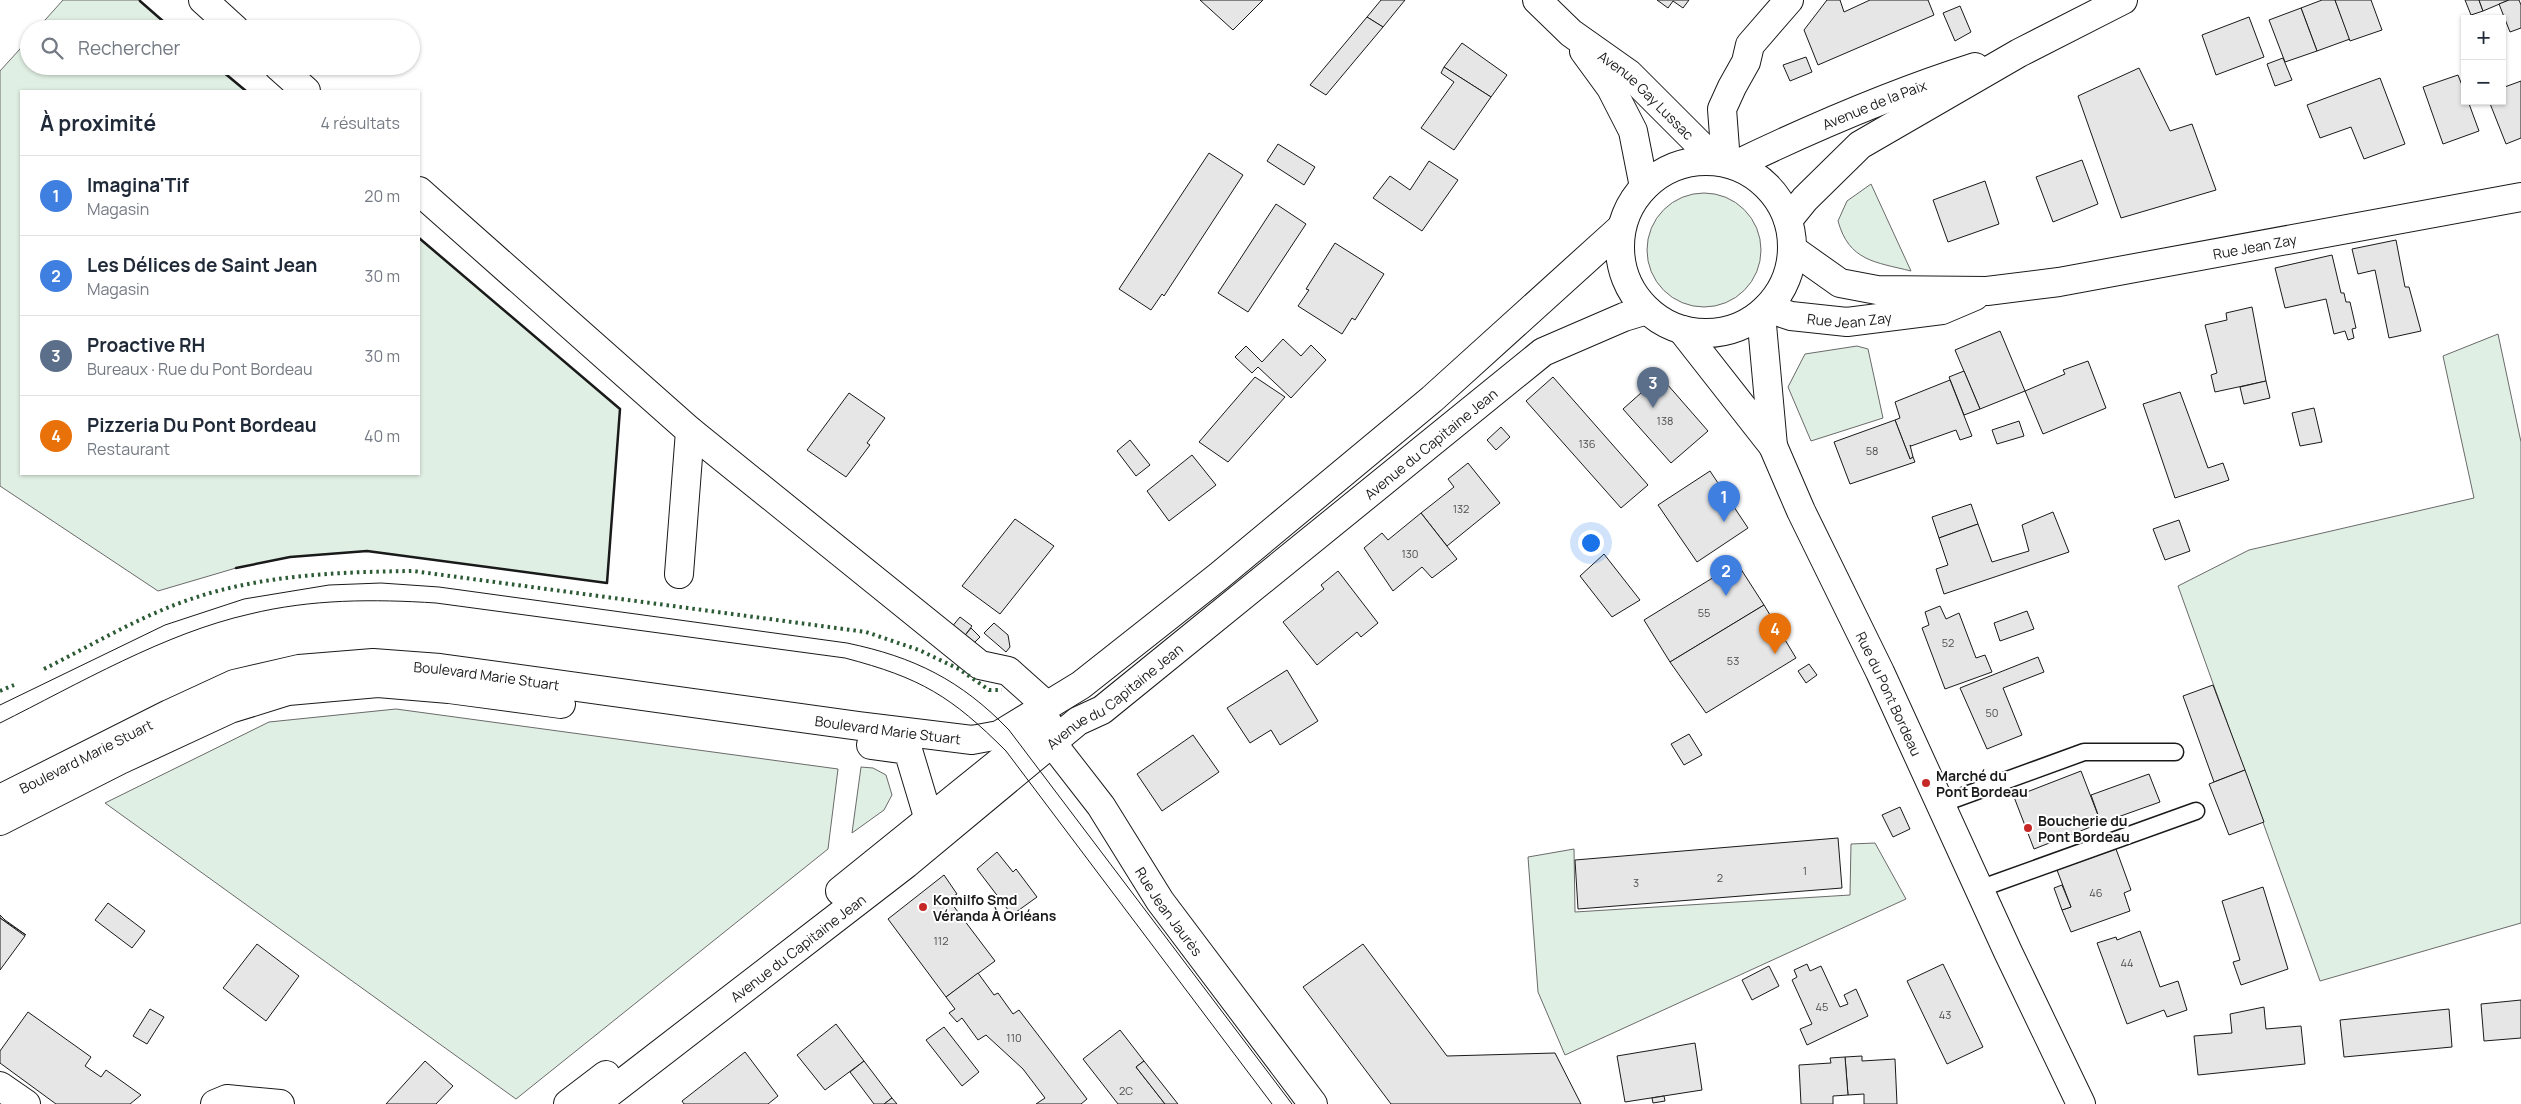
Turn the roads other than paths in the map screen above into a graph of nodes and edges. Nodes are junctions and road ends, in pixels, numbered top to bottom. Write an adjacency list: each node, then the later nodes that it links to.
1 (202, 0): 5 (main road)
2 (1537, 0): 6 (main road, Avenue Gay Lussac)
3 (1789, 0): 10 (main road)
4 (2124, 0): 7 (main road, Avenue de la Paix)
5 (225, 20)
6 (1571, 33): 10 (main road, Avenue Gay Lussac); 11 (main road, Avenue Gay Lussac)
7 (2019, 53): 10 (main road, Avenue de la Paix); 14 (main road, Avenue de la Paix)
8 (288, 75): 9 (main road)
9 (305, 90)
10 (1726, 163): 11 (main road); 14 (main road)
11 (1644, 187): 15 (main road)
12 (420, 192): 21 (main road, Rue Jean Jaurès)
13 (2521, 197): 17 (main road, Rue Jean Zay)
14 (1788, 220): 16 (main road)
15 (1621, 228): 18 (main road); 24 (main road, Avenue du Capitaine Jean)
16 (1792, 249): 17 (main road, Rue Jean Zay); 19 (main road)
17 (1988, 291): 19 (main road, Rue Jean Zay)
18 (1647, 310): 20 (main road); 24 (main road, Avenue du Capitaine Jean)
19 (1764, 311): 20 (main road); 22 (main road, Rue du Pont Bordeau)
20 (1682, 330): 22 (main road, Rue du Pont Bordeau)
21 (690, 431): 23 (main road); 24 (main road, Rue Jean Jaurès)
22 (1773, 446): 29 (main road, Rue du Pont Bordeau)
23 (679, 574)
24 (1042, 728): 25 (main road, Avenue du Capitaine Jean); 25 (main road); 39 (main road, Avenue du Capitaine Jean); 40 (main road, Rue Jean Jaurès)
25 (1006, 743): 26 (main road, Boulevard Marie Stuart); 28 (main road, Boulevard Marie Stuart); 32 (main road, Avenue du Capitaine Jean)
26 (908, 750): 31 (main road, Boulevard Marie Stuart); 32 (main road)
27 (2175, 752): 29 (lane)
28 (0, 799)
29 (1942, 804): 33 (main road, Rue du Pont Bordeau)
30 (2196, 811): 33 (lane)
31 (0, 820)
32 (930, 820): 38 (main road, Avenue du Capitaine Jean)
33 (1979, 889): 41 (main road, Rue du Pont Bordeau)
34 (0, 1086): 35 (main road)
35 (26, 1104)
36 (215, 1104): 37 (main road)
37 (280, 1104)
38 (568, 1104)
39 (595, 1104)
40 (1313, 1104)
41 (2081, 1104)

